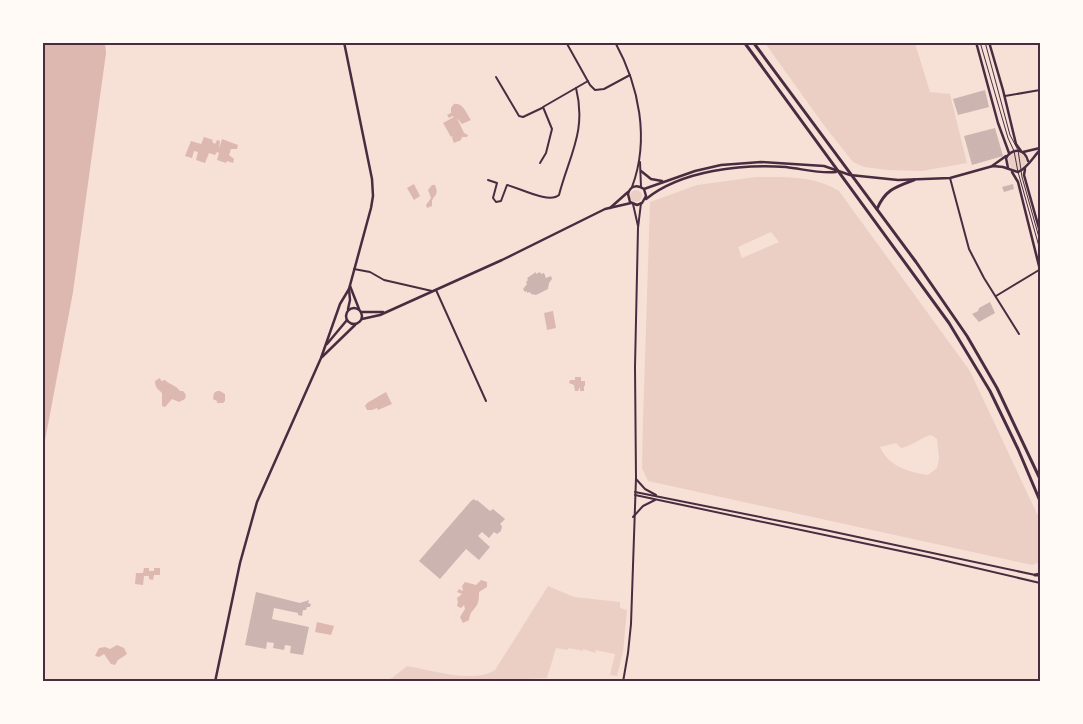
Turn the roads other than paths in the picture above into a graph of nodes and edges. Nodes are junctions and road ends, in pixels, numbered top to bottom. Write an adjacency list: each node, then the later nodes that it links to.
1 (344, 42): 45 (street)
2 (566, 42): 12 (street)
3 (615, 42): 10 (street)
4 (744, 42): 27 (main road)
5 (753, 42): 29 (main road)
6 (976, 42): 19 (street)
7 (980, 42): 18 (lane)
8 (985, 42): 18 (lane)
9 (989, 42): 15 (street)
10 (630, 74): 12 (street); 20 (street)
11 (496, 77): 16 (street)
12 (588, 81): 13 (street)
13 (576, 88): 16 (street); 31 (street)
14 (1040, 90): 15 (street)
15 (1004, 96): 18 (street)
16 (543, 107): 21 (street)
17 (1040, 149): 18 (street); 22 (street)
18 (1019, 151): 19 (street); 22 (street); 28 (lane); 28 (lane)
19 (1008, 154): 23 (street); 25 (street)
20 (640, 159): 26 (street); 35 (street)
21 (540, 163)
22 (1028, 163): 24 (street)
23 (989, 167): 25 (street); 30 (street)
24 (1026, 168): 28 (street); 42 (street)
25 (1010, 170): 28 (street); 46 (street)
26 (641, 171): 33 (street); 34 (street)
27 (838, 172): 29 (street); 33 (street); 36 (street); 61 (main road)
28 (1020, 172): 43 (lane); 44 (lane)
29 (850, 175): 32 (street); 40 (main road)
30 (950, 178): 32 (street); 50 (street)
31 (488, 180)
32 (914, 180): 40 (main road)
33 (664, 181): 34 (street)
34 (642, 189): 35 (street); 36 (street)
35 (630, 190): 37 (street); 39 (street)
36 (645, 200): 38 (street)
37 (632, 203): 38 (street); 39 (street); 41 (street)
38 (641, 203): 41 (street)
39 (608, 208): 49 (street)
40 (877, 210): 60 (main road)
41 (638, 228): 63 (street)
42 (1040, 232)
43 (1040, 241)
44 (1040, 250)
45 (354, 269): 47 (street); 49 (street)
46 (1040, 270): 50 (street)
47 (350, 284): 48 (street); 51 (street)
48 (349, 289): 52 (street); 58 (street)
49 (434, 291): 53 (street); 62 (street)
50 (996, 296): 57 (street)
51 (361, 311): 52 (street); 53 (street); 54 (street)
52 (348, 312): 55 (street)
53 (385, 312): 54 (street)
54 (362, 319): 56 (street)
55 (347, 320): 56 (street); 58 (street)
56 (355, 325): 59 (street)
57 (1019, 334)
58 (324, 348): 59 (street)
59 (321, 358): 75 (street)
60 (997, 388): 61 (main road); 64 (main road)
61 (990, 391): 69 (main road)
62 (486, 401)
63 (636, 478): 65 (street); 67 (street)
64 (1040, 479)
65 (635, 492): 66 (street); 67 (street)
66 (635, 496): 68 (street); 70 (street)
67 (658, 496): 72 (street)
68 (657, 500): 70 (street); 73 (street)
69 (1040, 501)
70 (634, 516): 74 (street)
71 (1040, 575): 72 (main road)
72 (1035, 576)
73 (1040, 584)
74 (623, 680)
75 (216, 682)

